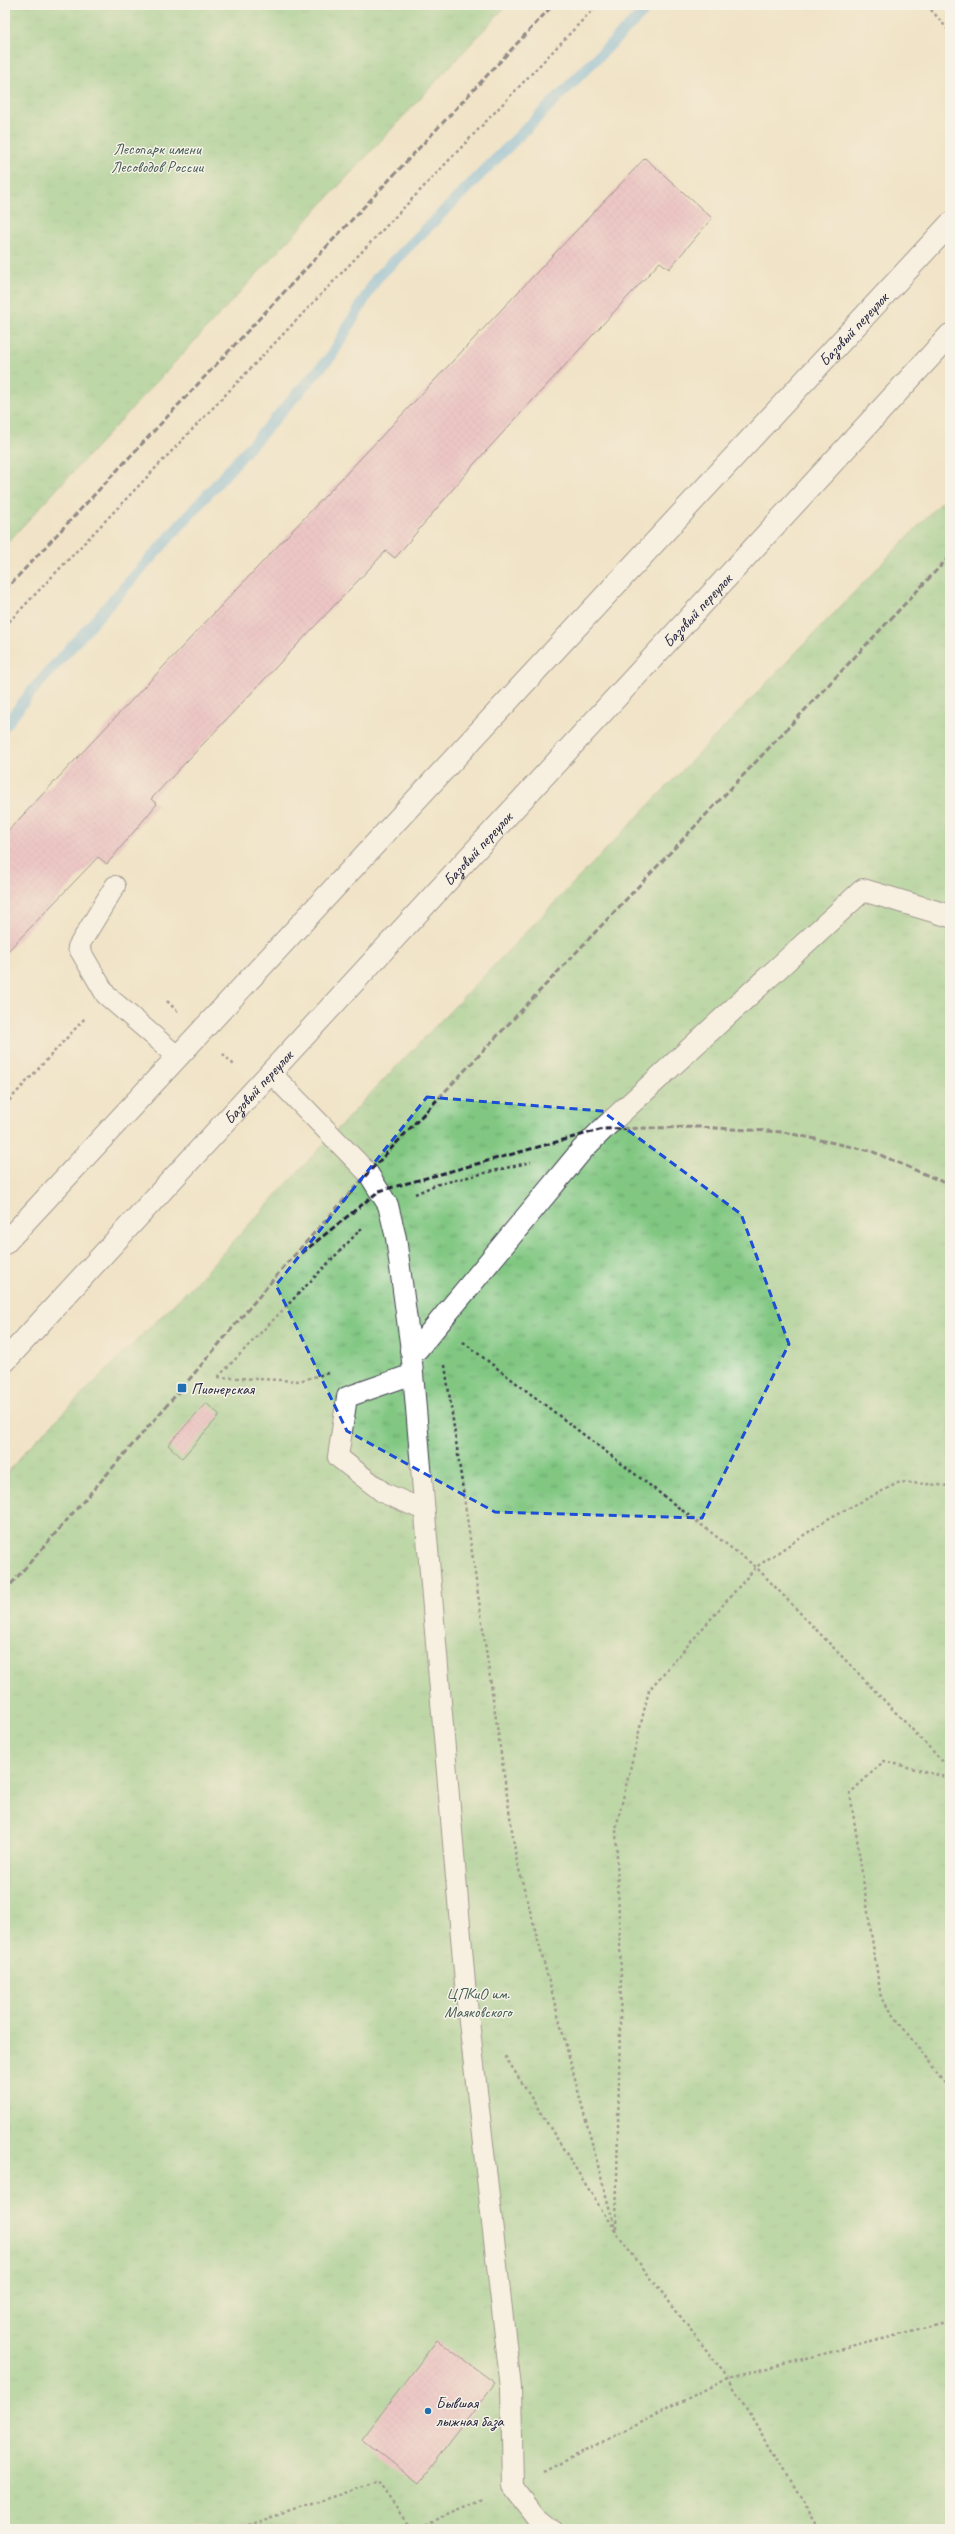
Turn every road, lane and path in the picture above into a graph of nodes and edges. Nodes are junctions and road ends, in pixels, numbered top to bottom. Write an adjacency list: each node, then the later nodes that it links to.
1 (596, 5): 6 (path)
2 (927, 5): 3 (path)
3 (950, 32)
4 (950, 224): 11 (main road, Базовый переулок)
5 (950, 335): 13 (main road, Базовый переулок)
6 (5, 626)
7 (115, 886): 9 (lane)
8 (950, 916): 16 (main road)
9 (106, 995): 12 (lane); 14 (path)
10 (167, 1001): 11 (path)
11 (200, 1032): 12 (main road, Базовый переулок); 13 (path)
12 (177, 1056): 15 (main road, Базовый переулок)
13 (263, 1079): 17 (lane); 18 (main road, Базовый переулок)
14 (5, 1105)
15 (5, 1243)
16 (439, 1324): 17 (main road); 24 (path); 29 (path)
17 (411, 1350): 20 (lane)
18 (5, 1361)
19 (329, 1373): 21 (path)
20 (413, 1374): 23 (lane); 23 (lane)
21 (218, 1377)
22 (950, 1486): 24 (path)
23 (424, 1510): 32 (lane)
24 (756, 1567): 25 (path); 29 (path)
25 (950, 1769)
26 (950, 1778): 28 (path)
27 (504, 2055): 29 (path)
28 (950, 2092)
29 (616, 2233): 31 (path)
30 (950, 2322): 31 (path)
31 (728, 2378): 32 (path); 37 (path)
32 (513, 2487): 35 (path); 36 (lane)
33 (236, 2529): 34 (path)
34 (411, 2529)
35 (414, 2529)
36 (551, 2529)
37 (819, 2529)

